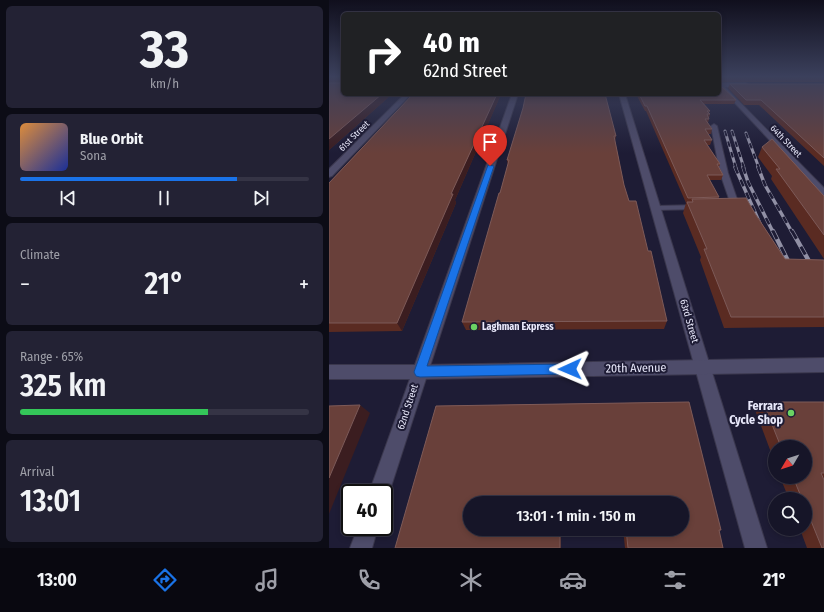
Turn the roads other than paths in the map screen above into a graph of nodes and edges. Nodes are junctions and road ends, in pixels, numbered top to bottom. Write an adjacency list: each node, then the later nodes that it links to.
1 (400, 103): 6 (street, 61st Street)
2 (512, 103): 14 (street, 62nd Street)
3 (624, 103): 10 (street, 63rd Street)
4 (738, 103): 7 (street, 64th Street)
5 (714, 126): 9 (lane)
6 (329, 174)
7 (824, 193)
8 (706, 206): 10 (lane)
9 (720, 206)
10 (655, 208): 12 (street, 63rd Street)
11 (824, 365): 12 (street, 20th Avenue)
12 (702, 367): 14 (street, 20th Avenue); 18 (street, 63rd Street)
13 (329, 372): 14 (street, 20th Avenue)
14 (420, 372): 15 (street, 62nd Street)
15 (382, 484)
16 (365, 536): 17 (street)
17 (361, 548)
18 (756, 548)

